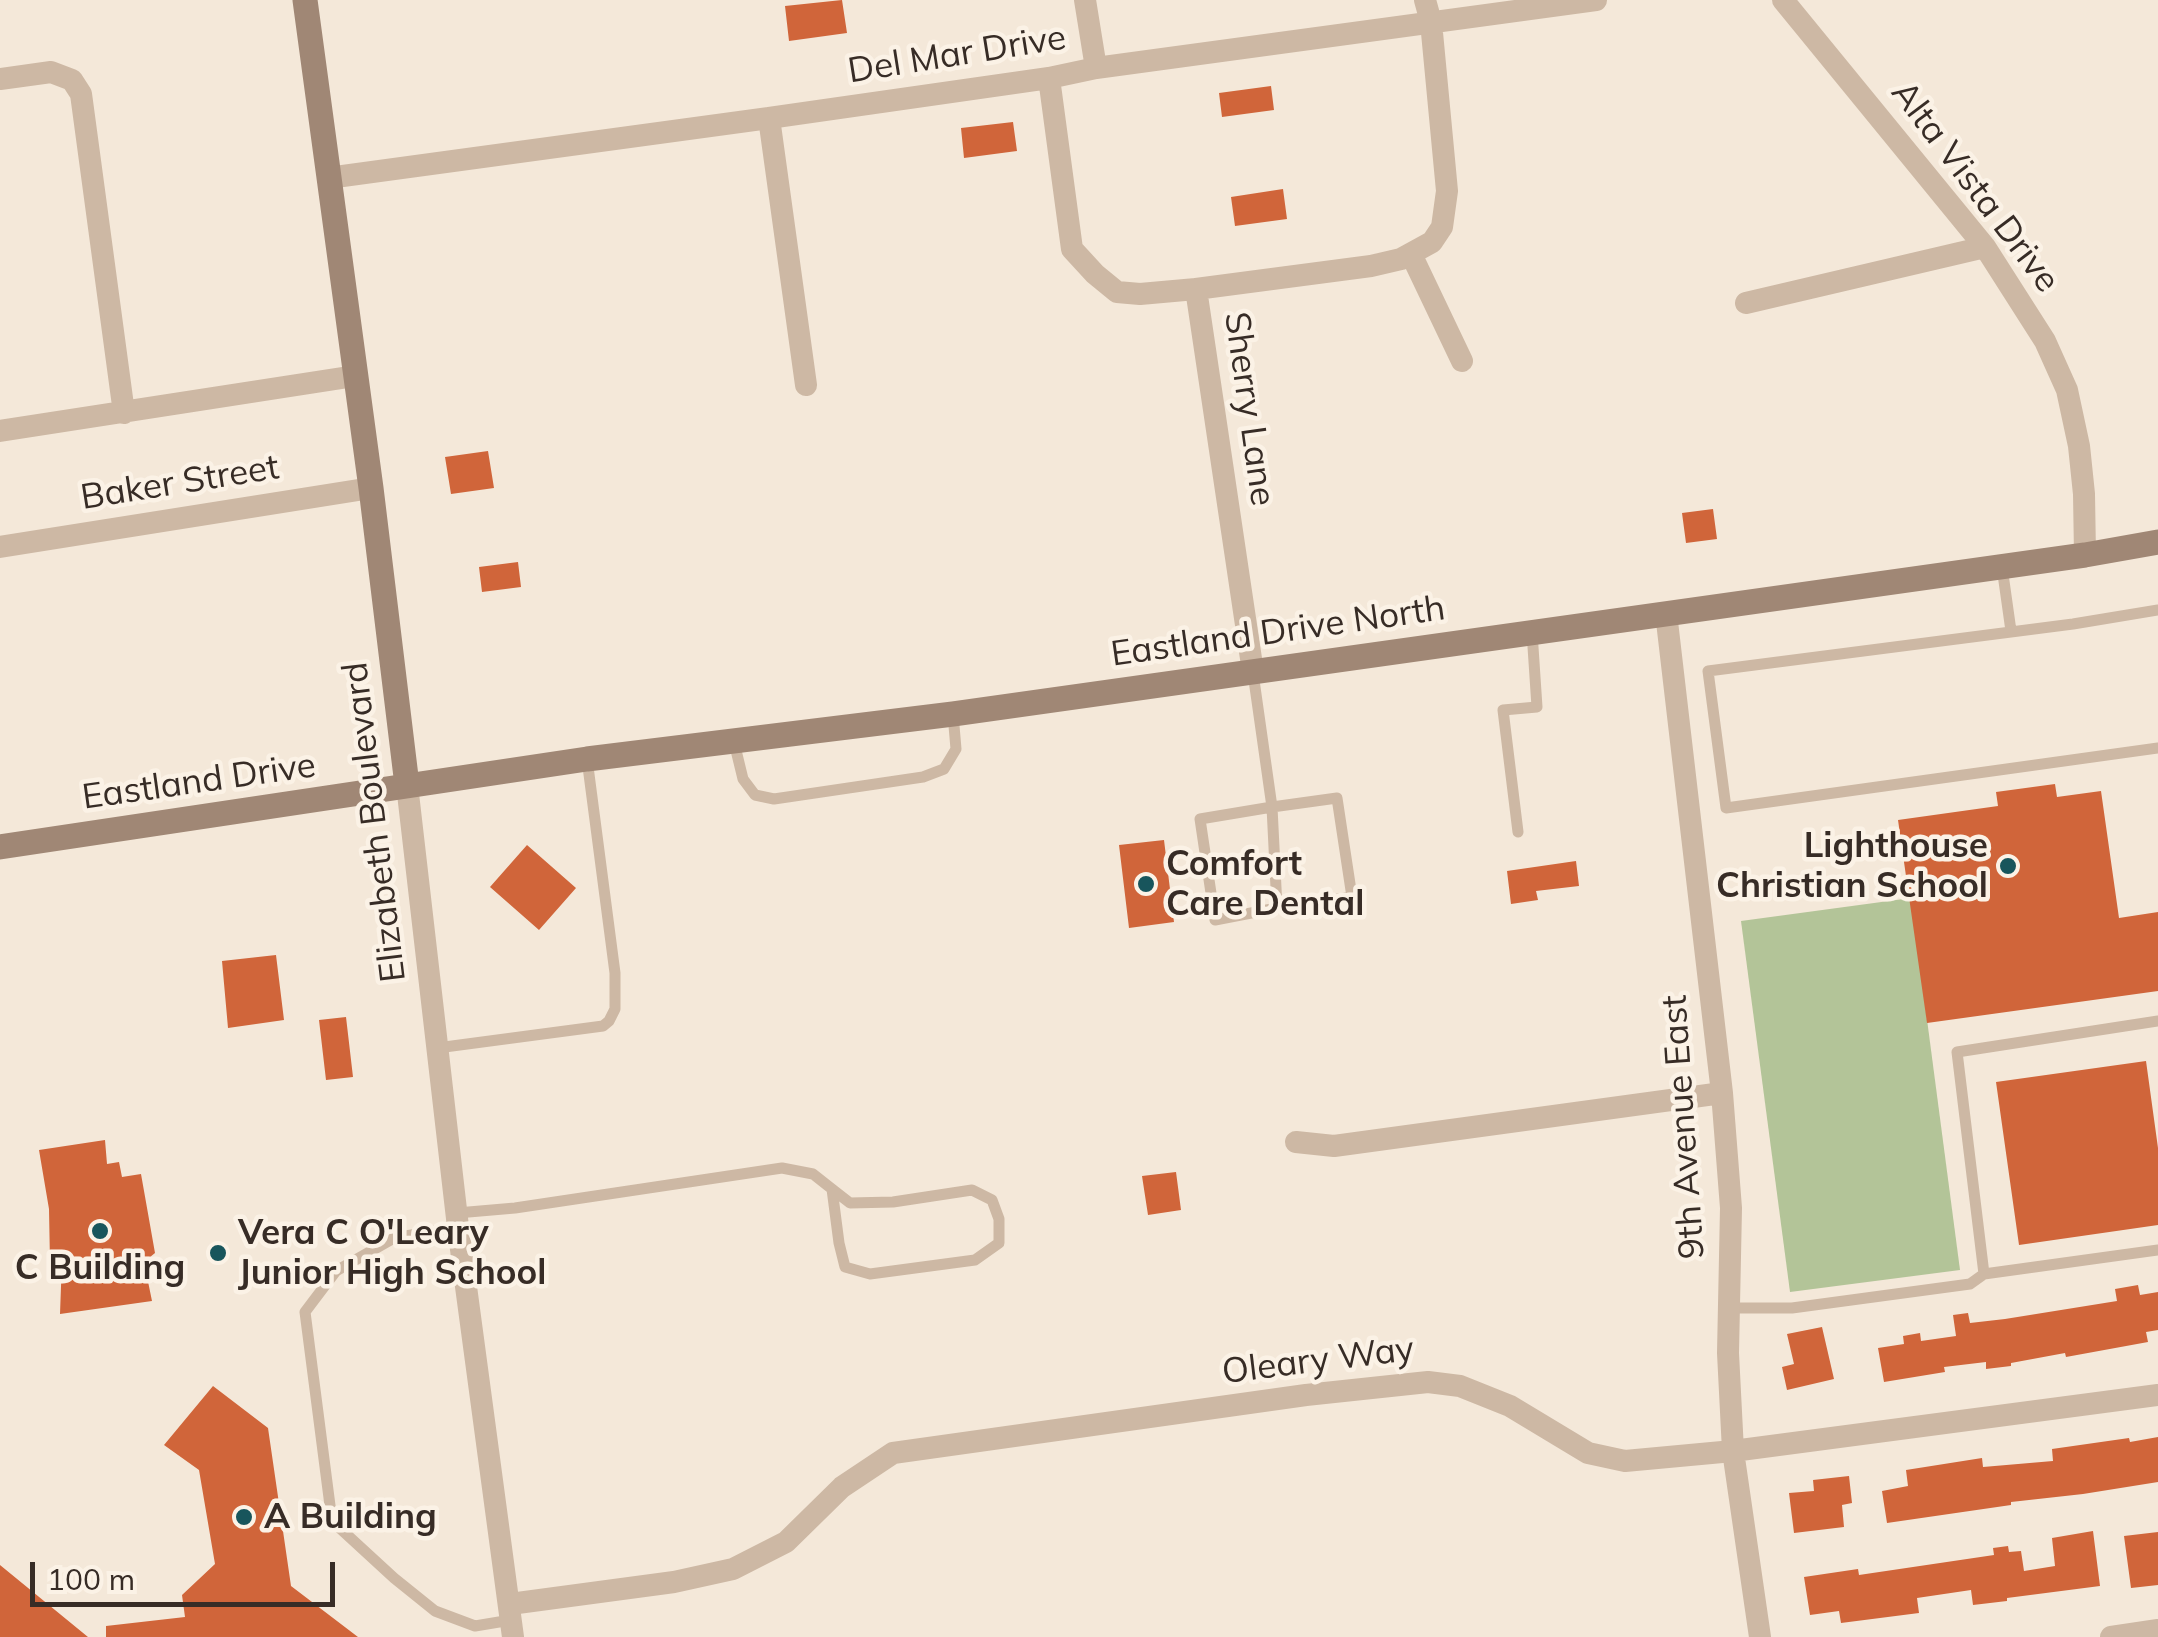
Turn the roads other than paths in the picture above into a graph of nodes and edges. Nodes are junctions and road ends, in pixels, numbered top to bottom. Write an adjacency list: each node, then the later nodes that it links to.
1 (305, 0): 10 (main road, Elizabeth Boulevard)
2 (1085, 0): 6 (street)
3 (1596, 0): 5 (street, Del Mar Drive)
4 (1782, 0): 11 (street, Alta Vista Drive)
5 (1428, 11): 6 (street, Del Mar Drive); 12 (street)
6 (1096, 68): 7 (street, Del Mar Drive)
7 (1049, 78): 9 (street, Del Mar Drive); 13 (street, Sherry Lane)
8 (0, 80): 18 (street)
9 (769, 118): 10 (street, Del Mar Drive); 17 (street)
10 (328, 178): 16 (main road, Elizabeth Boulevard)
11 (1985, 247): 14 (street); 23 (street, Alta Vista Drive)
12 (1410, 254): 13 (street); 15 (street)
13 (1196, 289): 29 (street, Sherry Lane)
14 (1746, 303)
15 (1462, 361)
16 (356, 376): 18 (street); 20 (main road, Elizabeth Boulevard)
17 (806, 385)
18 (124, 414): 19 (street)
19 (0, 431)
20 (370, 488): 22 (street, Baker Street); 34 (main road, Elizabeth Boulevard)
21 (2158, 542): 23 (main road, Eastland Drive North)
22 (0, 547)
23 (2085, 555): 24 (main road, Eastland Drive North)
24 (2002, 566): 26 (main road, Eastland Drive North); 28 (lane)
25 (2158, 610): 28 (lane)
26 (1666, 613): 27 (main road, Eastland Drive North); 41 (street, 9th Avenue East)
27 (1532, 632): 29 (main road, Eastland Drive North); 36 (lane)
28 (2012, 632): 32 (lane)
29 (1253, 672): 30 (main road, Eastland Drive North); 35 (lane)
30 (953, 714): 31 (main road, Eastland Drive North); 31 (lane)
31 (734, 742): 33 (main road, Eastland Drive North)
32 (2158, 748)
33 (587, 759): 34 (main road, Eastland Drive North); 40 (lane)
34 (407, 785): 37 (main road, Eastland Drive); 40 (street, Elizabeth Boulevard)
35 (1272, 807): 38 (lane); 38 (lane); 38 (lane)
36 (1518, 832)
37 (0, 847)
38 (1277, 908)
39 (2158, 1022): 46 (lane)
40 (436, 1048): 44 (street, Elizabeth Boulevard)
41 (1722, 1093): 42 (street); 47 (street, 9th Avenue East)
42 (1296, 1142)
43 (832, 1189): 43 (lane); 44 (lane)
44 (458, 1220): 50 (street, Elizabeth Boulevard); 50 (lane)
45 (2158, 1250): 46 (lane)
46 (1984, 1274): 47 (lane)
47 (1729, 1308): 49 (street, 9th Avenue East)
48 (2158, 1395): 49 (street, Oleary Way)
49 (1733, 1451): 50 (street, Oleary Way); 52 (street, 9th Avenue East)
50 (512, 1620)
51 (2158, 1630): 53 (street)
52 (1760, 1637)
53 (2111, 1637)

